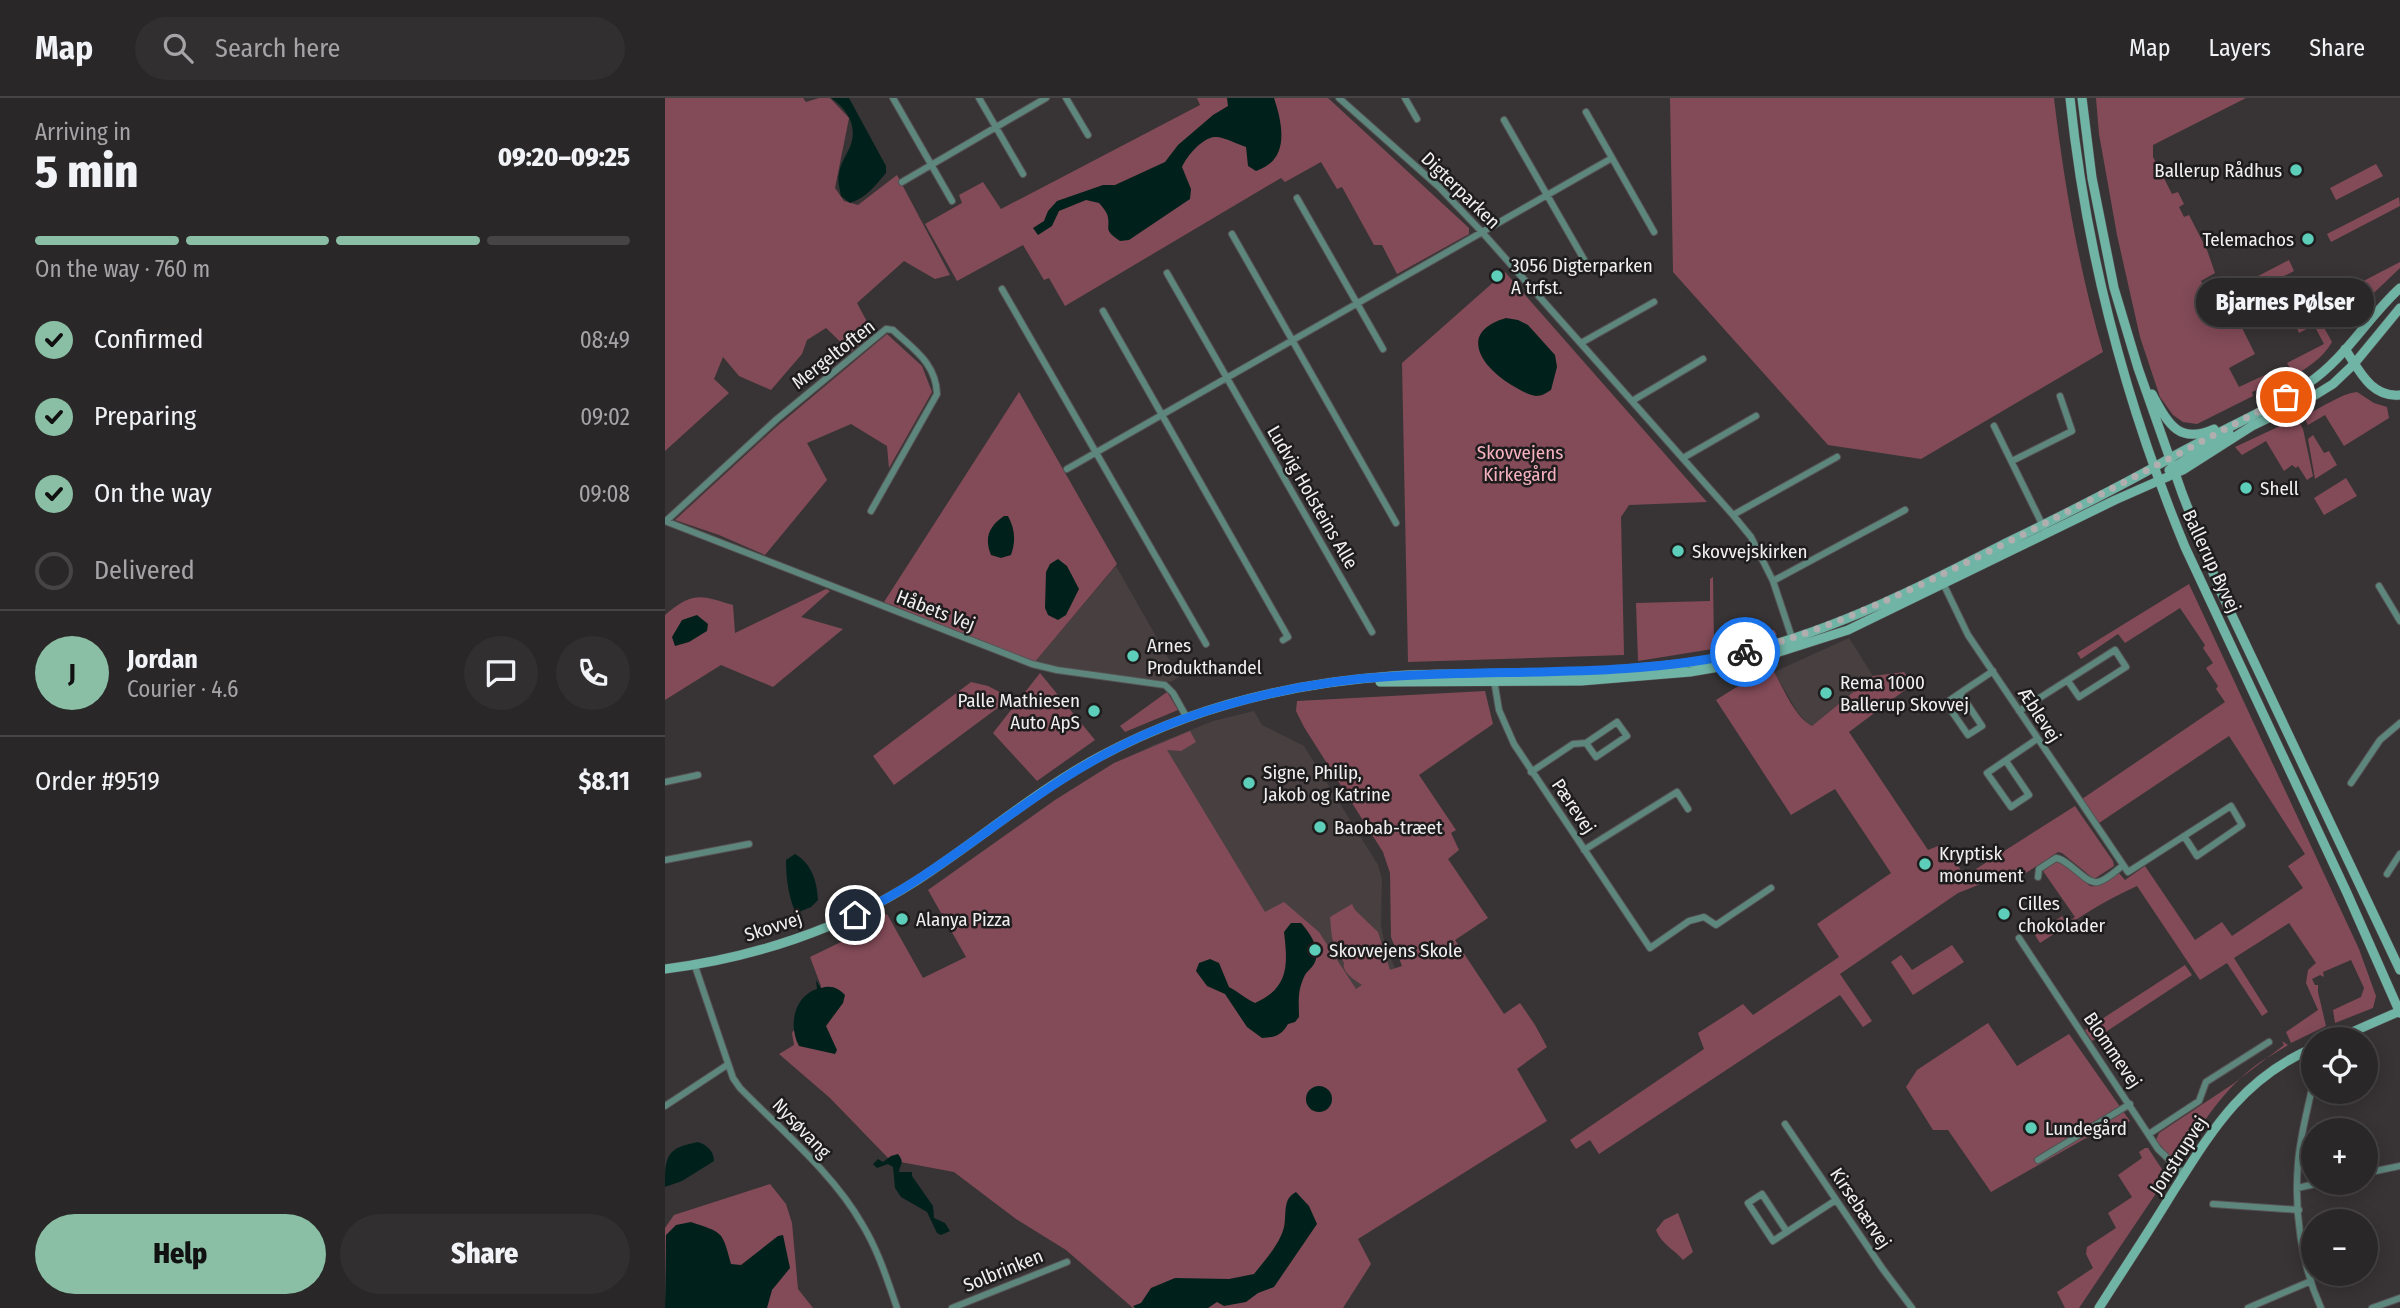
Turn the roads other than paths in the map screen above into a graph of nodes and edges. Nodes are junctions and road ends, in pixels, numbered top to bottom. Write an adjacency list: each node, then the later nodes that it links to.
1 (893, 98): 15 (street)
2 (979, 98): 12 (street)
3 (1046, 98): 12 (street)
4 (1066, 98): 13 (street)
5 (1405, 98): 10 (street)
6 (2070, 98): 53 (street, Ballerup Byvej)
7 (2082, 98): 38 (street, Ballerup Byvej)
8 (1344, 99): 21 (street, Digterparken)
9 (1586, 112): 14 (street)
10 (1417, 119)
11 (1504, 120): 18 (street)
12 (996, 127): 15 (street); 16 (street)
13 (1088, 135)
14 (1612, 158): 18 (street); 22 (street)
15 (931, 165): 17 (street); 20 (street)
16 (1023, 174)
17 (902, 182)
18 (1547, 195): 21 (street); 24 (street)
19 (1297, 198): 29 (street)
20 (952, 201)
21 (1482, 232): 29 (street); 33 (street, Digterparken)
22 (1654, 232)
23 (1232, 234): 32 (street)
24 (1590, 270)
25 (1167, 273): 39 (street, Ludvig Holsteins Alle)
26 (2400, 288): 35 (street)
27 (1002, 289): 48 (street)
28 (1654, 302): 33 (street)
29 (1357, 303): 32 (street); 34 (street)
30 (2400, 308): 37 (street)
31 (1103, 311): 45 (street)
32 (1293, 340): 39 (street); 60 (street)
33 (1581, 343): 43 (street, Digterparken)
34 (1383, 349)
35 (2345, 349): 37 (street); 42 (street)
36 (1703, 359): 43 (street)
37 (2354, 364): 40 (street); 52 (street)
38 (2138, 368): 44 (street); 52 (street, Ballerup Byvej)
39 (1227, 378): 45 (street); 66 (street, Ludvig Holsteins Alle)
40 (2400, 395)
41 (2060, 396): 51 (street)
42 (2286, 397): 44 (street); 52 (street)
43 (1632, 401): 50 (street, Digterparken)
44 (2261, 410): 52 (street)
45 (1162, 415): 48 (street); 67 (street)
46 (1756, 416): 50 (street)
47 (1994, 426): 51 (street)
48 (1096, 453): 54 (street); 69 (street)
49 (1836, 457): 58 (street)
50 (1683, 458): 58 (street, Digterparken)
51 (2012, 461): 61 (street)
52 (2173, 467): 53 (street, Skovvej); 55 (street, Skovvej); 97 (street, Ballerup Byvej)
53 (2154, 468): 55 (street, Ballerup Byvej); 61 (street, Skovvej)
54 (1067, 469)
55 (2159, 481): 61 (street, Skovvej); 98 (street, Ballerup Byvej)
56 (1906, 510): 63 (street)
57 (871, 511): 59 (street, Mergeltoften)
58 (1733, 515): 63 (street, Digterparken)
59 (666, 521): 75 (street, Håbets Vej)
60 (1396, 523)
61 (2045, 529): 62 (street, Skovvej)
62 (1942, 580): 68 (street, Skovvej); 70 (street, Æblevej)
63 (1773, 581): 68 (street, Digterparken)
64 (2379, 586): 65 (street)
65 (2400, 621)
66 (1372, 632)
67 (1283, 640)
68 (1794, 643): 71 (street, Skovvej)
69 (1206, 644)
70 (1993, 671): 73 (street); 74 (street, Æblevej)
71 (1494, 678): 75 (street, Skovvej); 80 (street, Pærevej)
72 (2068, 681): 72 (street); 74 (street)
73 (1960, 693): 73 (street)
74 (2019, 711): 77 (street, Æblevej)
75 (1187, 718): 95 (street, Skovvej)
76 (2400, 723): 83 (street)
77 (2037, 739): 79 (street); 90 (street, Æblevej)
78 (1586, 743): 78 (street); 80 (street)
79 (2006, 761): 79 (street)
80 (1531, 772): 87 (street, Pærevej)
81 (698, 775): 82 (street)
82 (665, 782)
83 (2351, 783)
84 (1688, 809): 87 (street)
85 (2184, 836): 85 (street); 90 (street)
86 (750, 844): 89 (street)
87 (1584, 850): 93 (street, Pærevej)
88 (2400, 854): 91 (street)
89 (665, 860)
90 (2122, 866): 92 (street)
91 (2387, 874)
92 (2038, 877)
93 (1771, 888)
94 (2019, 939): 103 (street, Blommevej)
95 (695, 965): 96 (street, Skovvej); 102 (street, Nysøvang)
96 (665, 970)
97 (2400, 971)
98 (2400, 1012): 99 (street)
99 (2365, 1027)
100 (2269, 1042): 107 (street)
101 (2301, 1055): 111 (street, Jonstrupvej)
102 (727, 1065): 105 (street); 123 (street, Nysøvang)
103 (2130, 1104): 107 (street, Blommevej); 108 (street)
104 (2308, 1104): 113 (street)
105 (665, 1106)
106 (1785, 1124): 114 (street, Kirsebærvej)
107 (2149, 1134): 111 (street, Blommevej)
108 (2038, 1160)
109 (2400, 1166): 110 (street)
110 (2378, 1171)
111 (2184, 1174): 126 (street, Jonstrupvej)
112 (2301, 1187): 113 (street)
113 (2297, 1188): 116 (street)
114 (1836, 1200): 117 (street); 125 (street, Kirsebærvej)
115 (2213, 1204): 116 (street)
116 (2299, 1210): 118 (street)
117 (1787, 1232): 117 (street)
118 (2301, 1234)
119 (1067, 1262): 124 (street, Solbrinken)
120 (2301, 1285): 127 (street)
121 (2313, 1286): 128 (street)
122 (2400, 1298): 129 (street)
123 (897, 1308)
124 (952, 1308)
125 (1912, 1308)
126 (2099, 1308)
127 (2248, 1308)
128 (2321, 1308)
129 (2372, 1308)

